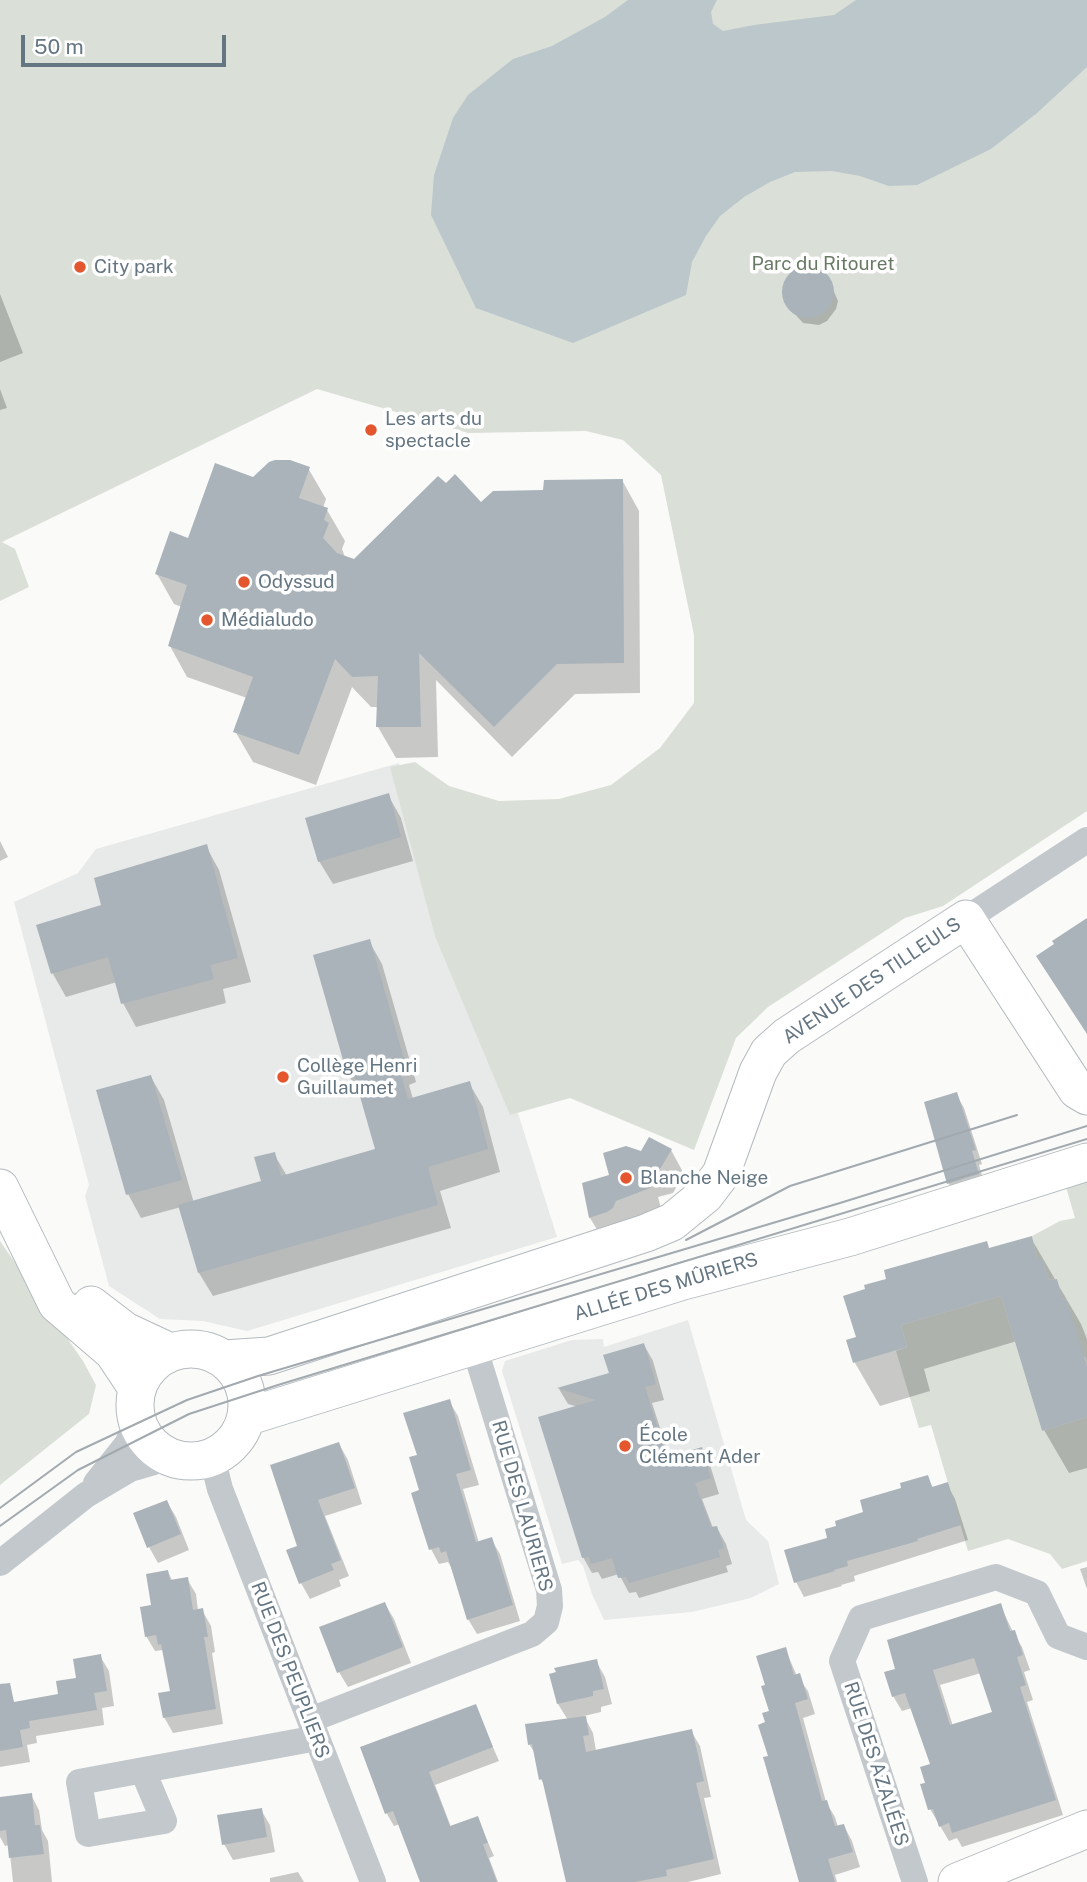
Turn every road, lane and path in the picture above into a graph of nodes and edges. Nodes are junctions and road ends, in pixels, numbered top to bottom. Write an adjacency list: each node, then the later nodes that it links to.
1 (1087, 839): 2 (street, AVENUE DES TILLEULS)
2 (966, 919): 3 (street); 9 (street, AVENUE DES TILLEULS)
3 (1087, 1096)
4 (1087, 1162): 7 (street, ALLÉE DES MÛRIERS)
5 (0, 1188): 6 (street)
6 (32, 1256): 8 (street); 10 (street)
7 (474, 1346): 11 (street, ALLÉE DES MÛRIERS); 17 (street, RUE DES LAURIERS)
8 (170, 1352): 9 (street); 10 (street)
9 (224, 1359): 11 (street)
10 (137, 1406): 12 (street); 14 (street)
11 (246, 1417): 13 (street)
12 (161, 1452): 13 (street); 14 (street)
13 (212, 1457): 17 (street, RUE DES PEUPLIERS)
14 (86, 1495): 15 (street)
15 (0, 1563)
16 (1087, 1647): 21 (street, RUE DES AZALÉES)
17 (313, 1729): 18 (street, RUE DES LAURIERS); 20 (street, RUE DES PEUPLIERS)
18 (143, 1771)
19 (1087, 1829): 22 (street)
20 (373, 1882)
21 (915, 1882)
22 (957, 1882)

